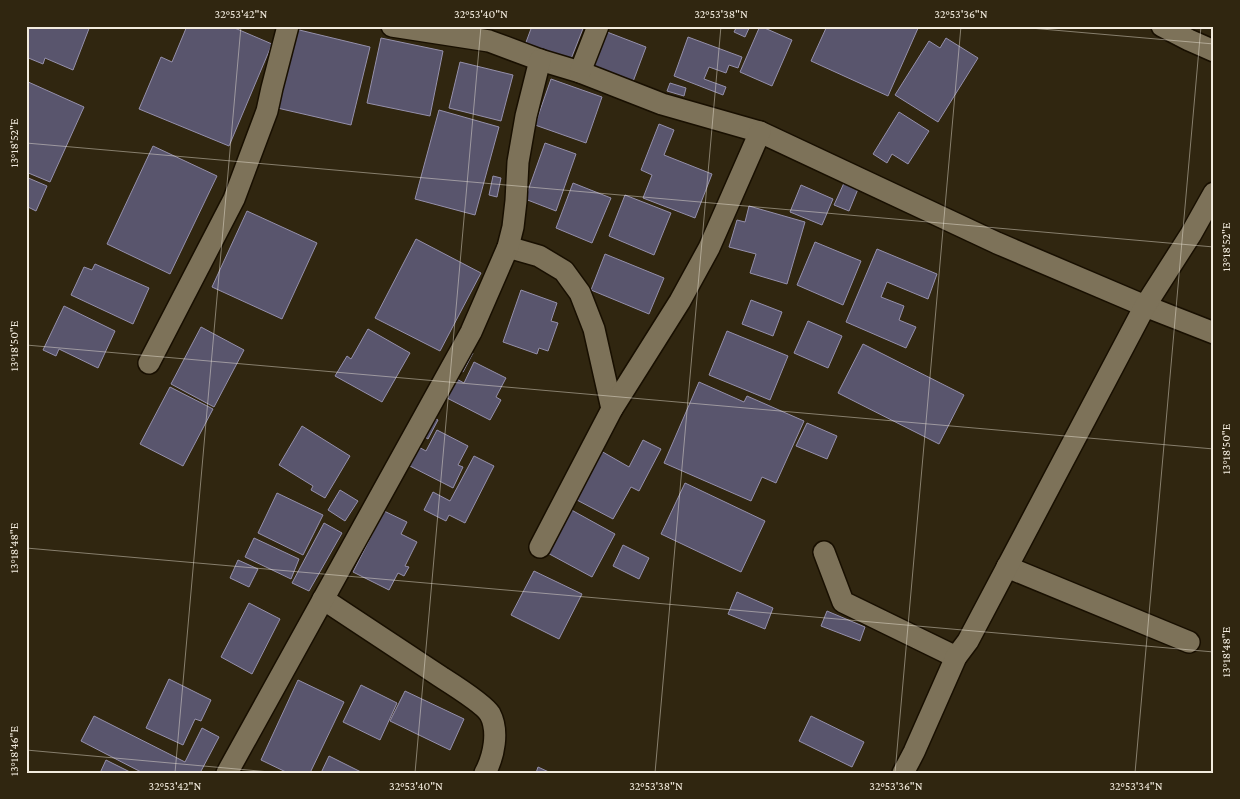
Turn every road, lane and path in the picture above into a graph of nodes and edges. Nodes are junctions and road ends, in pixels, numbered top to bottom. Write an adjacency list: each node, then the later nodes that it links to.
1 (288, 26): 14 (street)
2 (392, 26): 5 (street)
3 (598, 26): 8 (street)
4 (1162, 26): 6 (street)
5 (490, 34): 7 (street)
6 (1214, 51)
7 (540, 60): 8 (street); 11 (street)
8 (580, 72): 9 (street)
9 (760, 132): 12 (street); 15 (street)
10 (1214, 193): 12 (street)
11 (508, 247): 15 (street); 19 (street)
12 (1145, 306): 13 (street); 18 (street)
13 (1214, 333)
14 (150, 363)
15 (612, 409): 16 (street)
16 (540, 548)
17 (824, 552): 21 (street)
18 (1007, 566): 20 (street); 21 (street)
19 (323, 599): 22 (street); 23 (street)
20 (1189, 642)
21 (956, 657): 24 (street)
22 (227, 773)
23 (485, 773)
24 (903, 773)

